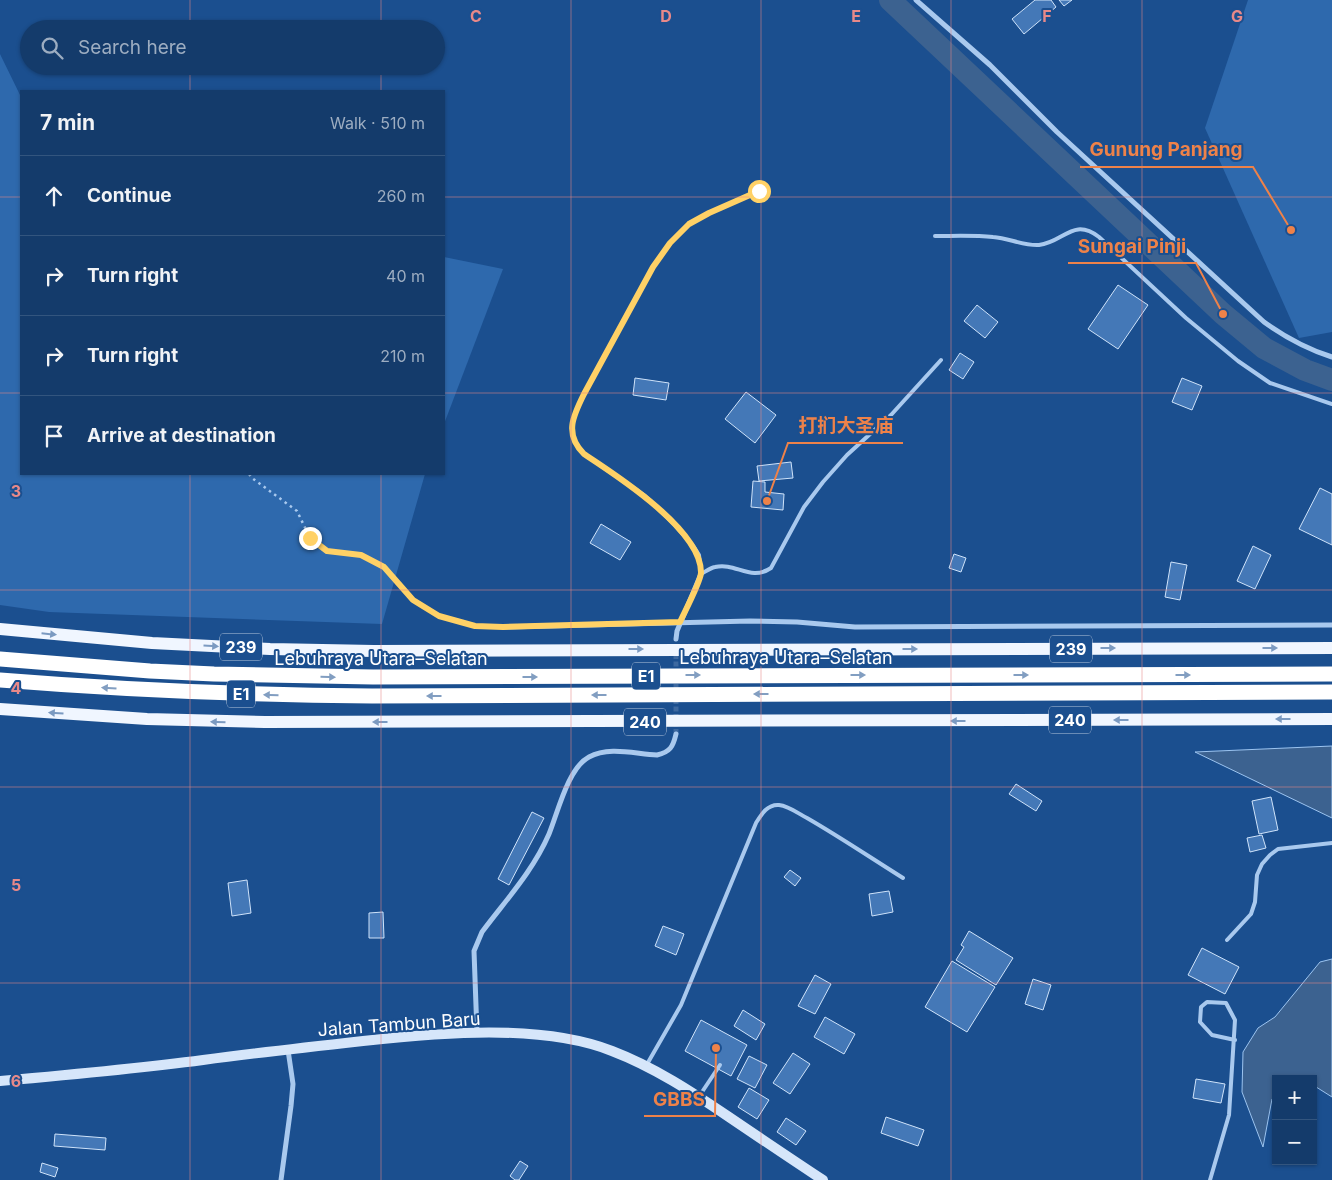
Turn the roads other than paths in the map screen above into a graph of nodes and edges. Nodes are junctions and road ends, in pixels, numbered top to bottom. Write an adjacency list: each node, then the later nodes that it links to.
1 (919, 1): 4 (street)
2 (759, 191): 7 (lane)
3 (935, 236): 6 (lane)
4 (1332, 357)
5 (941, 360): 7 (lane)
6 (1332, 404)
7 (701, 574): 8 (street)
8 (680, 622): 9 (street); 10 (street); 12 (street)
9 (1332, 625)
10 (503, 627)
11 (0, 629): 13 (main road, 239, one-way to 13)
12 (676, 639)
13 (1332, 648)
14 (0, 659): 15 (highway, Lebuhraya Utara–Selatan / E1, one-way to 15)
15 (1332, 674)
16 (0, 680): 17 (highway, Lebuhraya Utara–Selatan / E1, one-way to 16)
17 (1332, 692)
18 (0, 709): 19 (main road, 240, one-way to 18)
19 (1332, 719)
20 (676, 734): 24 (street)
21 (1332, 843): 23 (lane)
22 (903, 878): 28 (lane)
23 (1227, 940)
24 (477, 1033): 26 (main road, Jalan Tambun Baru); 28 (main road, Jalan Tambun Baru)
25 (1235, 1040): 25 (lane); 33 (lane)
26 (288, 1049): 29 (main road, Jalan Tambun Baru); 31 (street)
27 (720, 1065): 30 (lane)
28 (646, 1066): 30 (main road, Jalan Tambun Baru)
29 (0, 1081)
30 (699, 1097): 32 (main road, Jalan Tambun Baru)
31 (281, 1180)
32 (823, 1180)
33 (1210, 1180)

